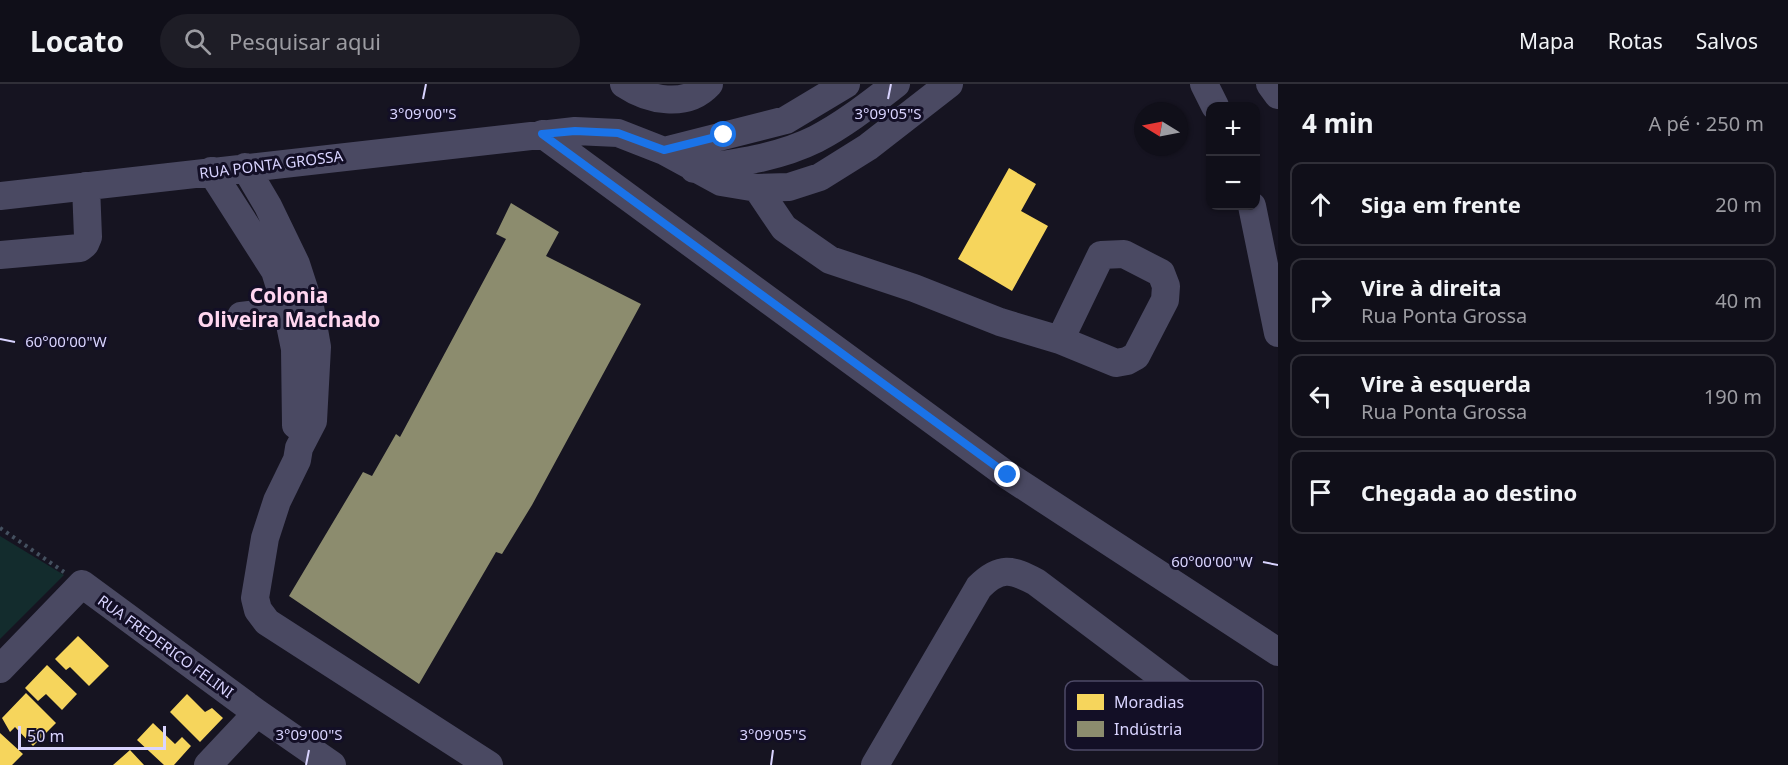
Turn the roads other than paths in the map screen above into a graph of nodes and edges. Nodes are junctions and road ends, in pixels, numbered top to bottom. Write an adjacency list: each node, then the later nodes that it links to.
1 (624, 84): 2 (street)
2 (709, 84)
3 (846, 84): 11 (street)
4 (896, 84): 13 (street)
5 (949, 84): 16 (street, RUA PONTA GROSSA)
6 (1204, 84): 9 (street)
7 (1270, 84): 8 (street)
8 (1278, 95)
9 (1213, 102)
10 (542, 134): 11 (street, RUA PONTA GROSSA); 12 (street, RUA PONTA GROSSA); 25 (street)
11 (664, 150): 13 (street, RUA PONTA GROSSA)
12 (245, 167): 14 (street, RUA PONTA GROSSA); 20 (street)
13 (694, 169): 16 (street, RUA PONTA GROSSA)
14 (211, 171): 15 (street, RUA PONTA GROSSA); 20 (street)
15 (86, 186): 17 (street, RUA PONTA GROSSA); 19 (street)
16 (757, 188): 23 (street)
17 (0, 196)
18 (1253, 210): 22 (street)
19 (0, 255)
20 (298, 309): 21 (street); 24 (street); 24 (street)
21 (241, 316)
22 (1278, 333)
23 (1060, 340)
24 (299, 448): 31 (street)
25 (1278, 652)
26 (0, 669): 28 (street, RUA FREDERICO FELINI)
27 (1168, 681): 32 (street)
28 (257, 713): 29 (street); 30 (street, RUA FREDERICO FELINI)
29 (208, 765)
30 (332, 765)
31 (489, 765)
32 (875, 765)

